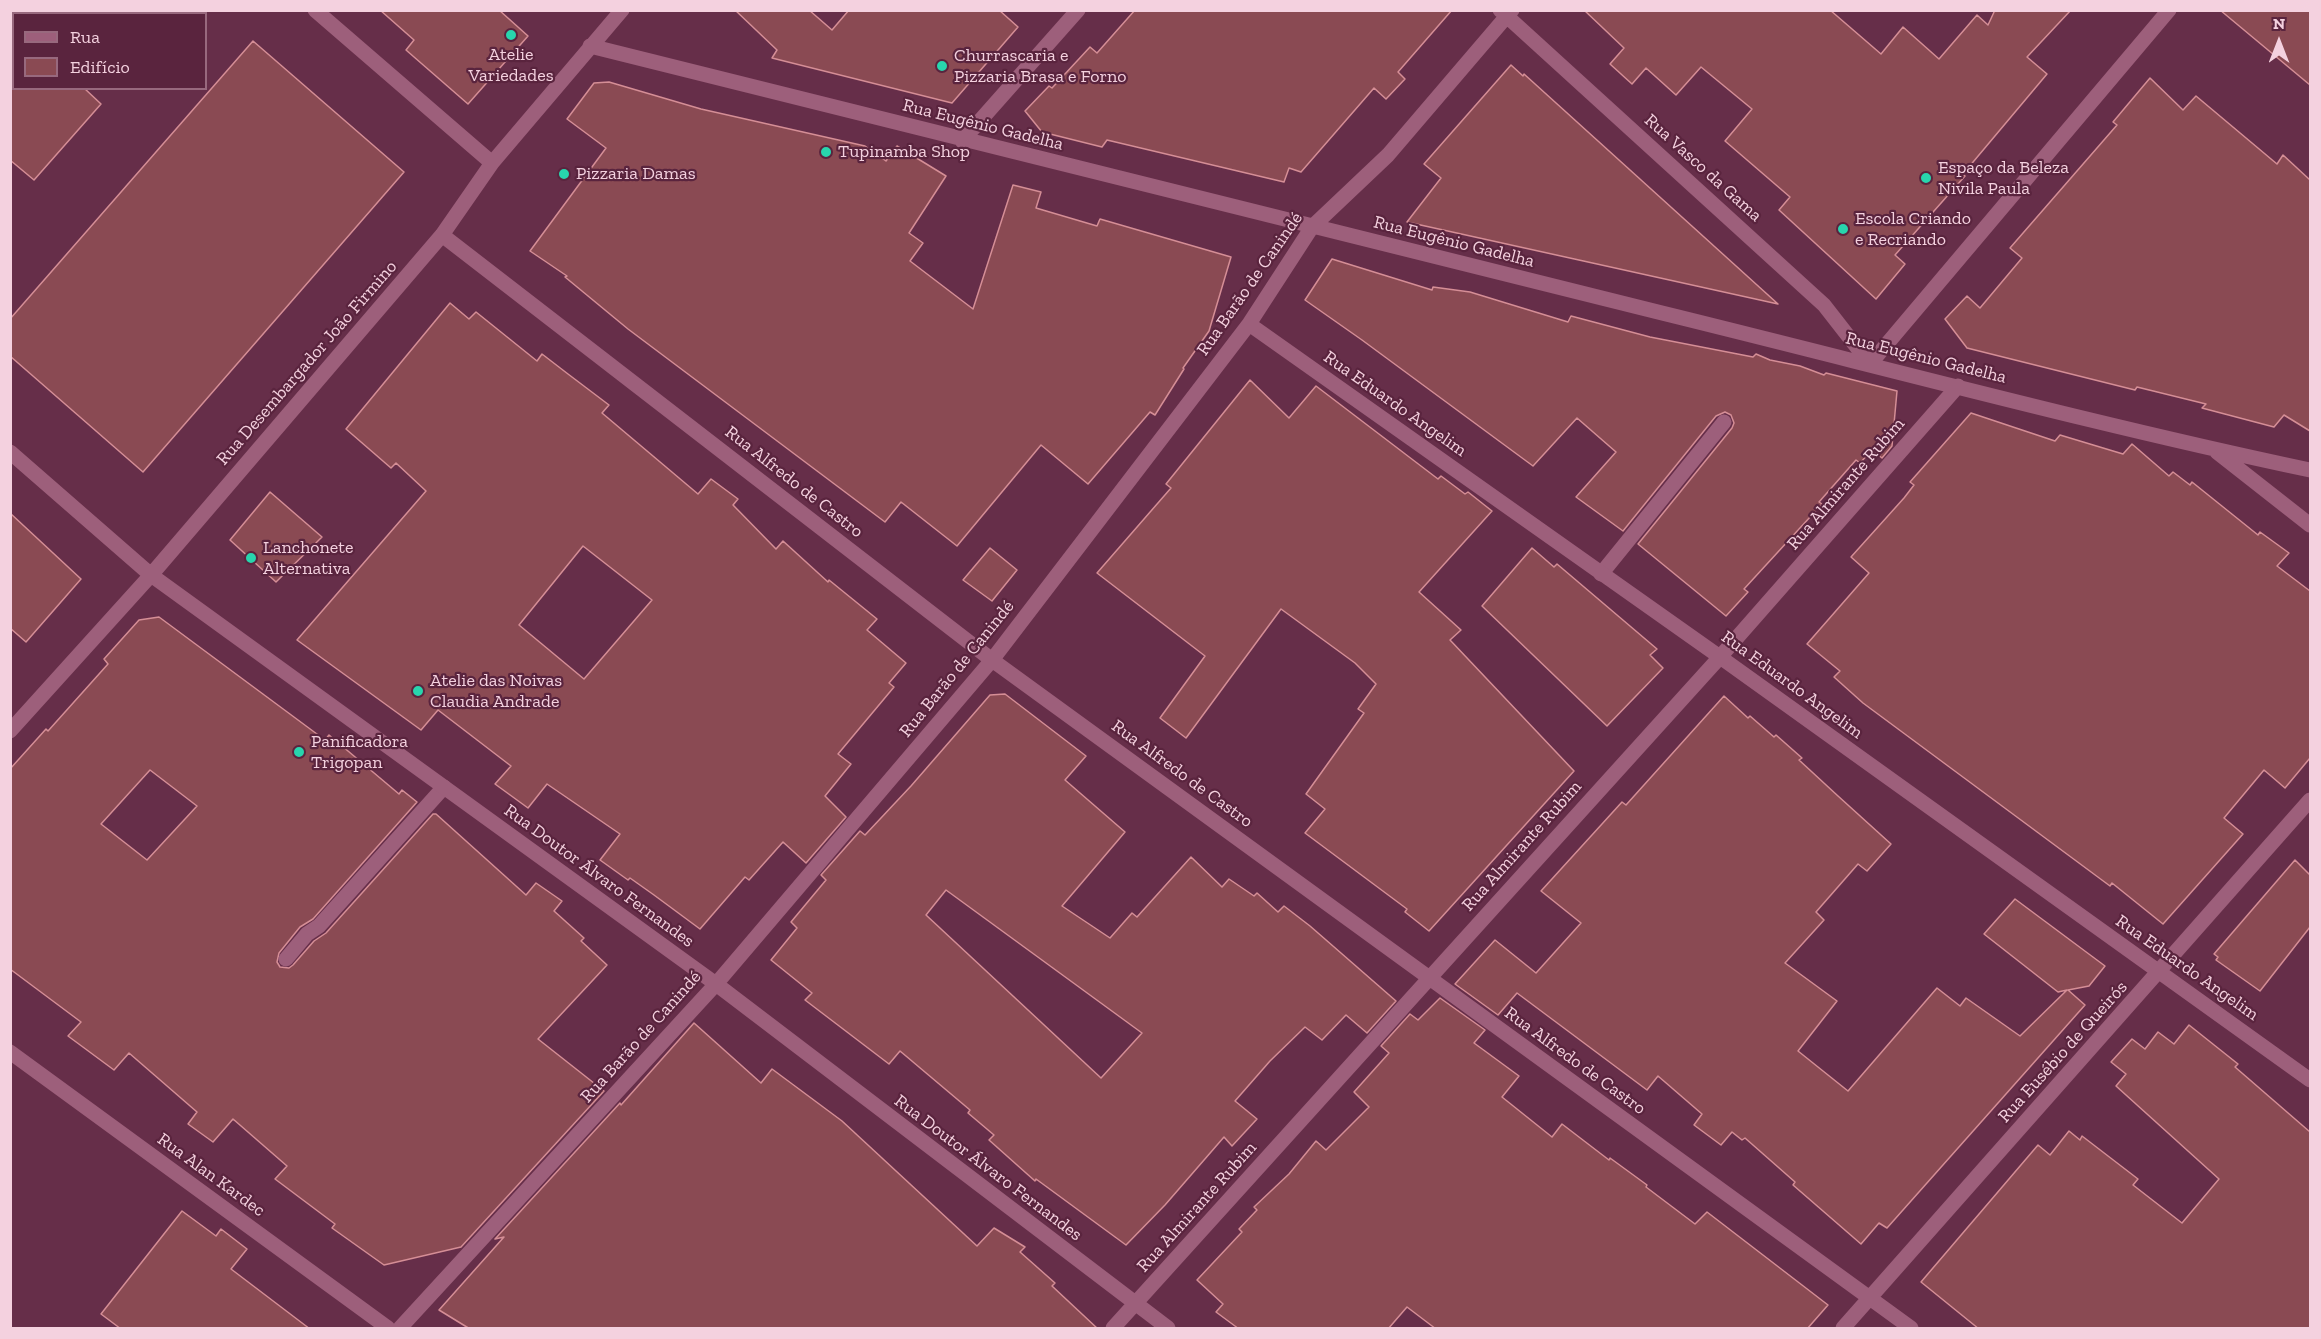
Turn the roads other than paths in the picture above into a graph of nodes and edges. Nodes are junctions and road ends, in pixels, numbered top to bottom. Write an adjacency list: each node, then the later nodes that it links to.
1 (315, 10): 8 (street)
2 (622, 10): 6 (street, Rua Desembargador João Firmino)
3 (1078, 10): 7 (street)
4 (2169, 10): 12 (street)
5 (1506, 12): 9 (street, Rua Barão de Canindé); 12 (street, Rua Vasco da Gama)
6 (590, 46): 7 (street, Rua Eugênio Gadelha); 8 (street, Rua Desembargador João Firmino)
7 (962, 141): 9 (street, Rua Eugênio Gadelha)
8 (492, 163): 10 (street, Rua Desembargador João Firmino)
9 (1311, 227): 11 (street, Rua Barão de Canindé); 12 (street, Rua Eugênio Gadelha)
10 (442, 235): 20 (street, Rua Desembargador João Firmino); 22 (street, Rua Alfredo de Castro)
11 (1249, 324): 19 (street, Rua Eduardo Angelim); 22 (street, Rua Barão de Canindé)
12 (1870, 364): 13 (street, Rua Eugênio Gadelha)
13 (1958, 386): 15 (street, Rua Eugênio Gadelha); 21 (street, Rua Almirante Rubim)
14 (1724, 422): 19 (street)
15 (2215, 450): 17 (street, Rua Eugênio Gadelha); 18 (street)
16 (10, 452): 20 (street, Rua Doutor Álvaro Fernandes)
17 (2310, 470)
18 (2310, 525)
19 (1601, 574): 21 (street, Rua Eduardo Angelim)
20 (151, 575): 23 (street, Rua Desembargador João Firmino); 24 (street, Rua Doutor Álvaro Fernandes)
21 (1720, 657): 27 (street, Rua Eduardo Angelim); 28 (street, Rua Almirante Rubim)
22 (992, 660): 28 (street, Rua Alfredo de Castro); 29 (street, Rua Barão de Canindé)
23 (10, 730)
24 (444, 787): 26 (street); 29 (street, Rua Doutor Álvaro Fernandes)
25 (2310, 800): 27 (street, Rua Eusébio de Queirós)
26 (286, 959)
27 (2159, 973): 31 (street, Rua Eduardo Angelim); 32 (street, Rua Eusébio de Queirós)
28 (1428, 978): 32 (street, Rua Alfredo de Castro); 33 (street, Rua Almirante Rubim)
29 (716, 984): 33 (street, Rua Doutor Álvaro Fernandes); 35 (street, Rua Barão de Canindé)
30 (10, 1052): 34 (street, Rua Alan Kardec)
31 (2310, 1080)
32 (1869, 1298): 38 (street, Rua Eusébio de Queirós); 39 (street, Rua Alfredo de Castro)
33 (1134, 1305): 36 (street, Rua Almirante Rubim); 37 (street, Rua Doutor Álvaro Fernandes)
34 (388, 1329)
35 (400, 1329)
36 (1113, 1329)
37 (1168, 1329)
38 (1843, 1329)
39 (1911, 1329)

